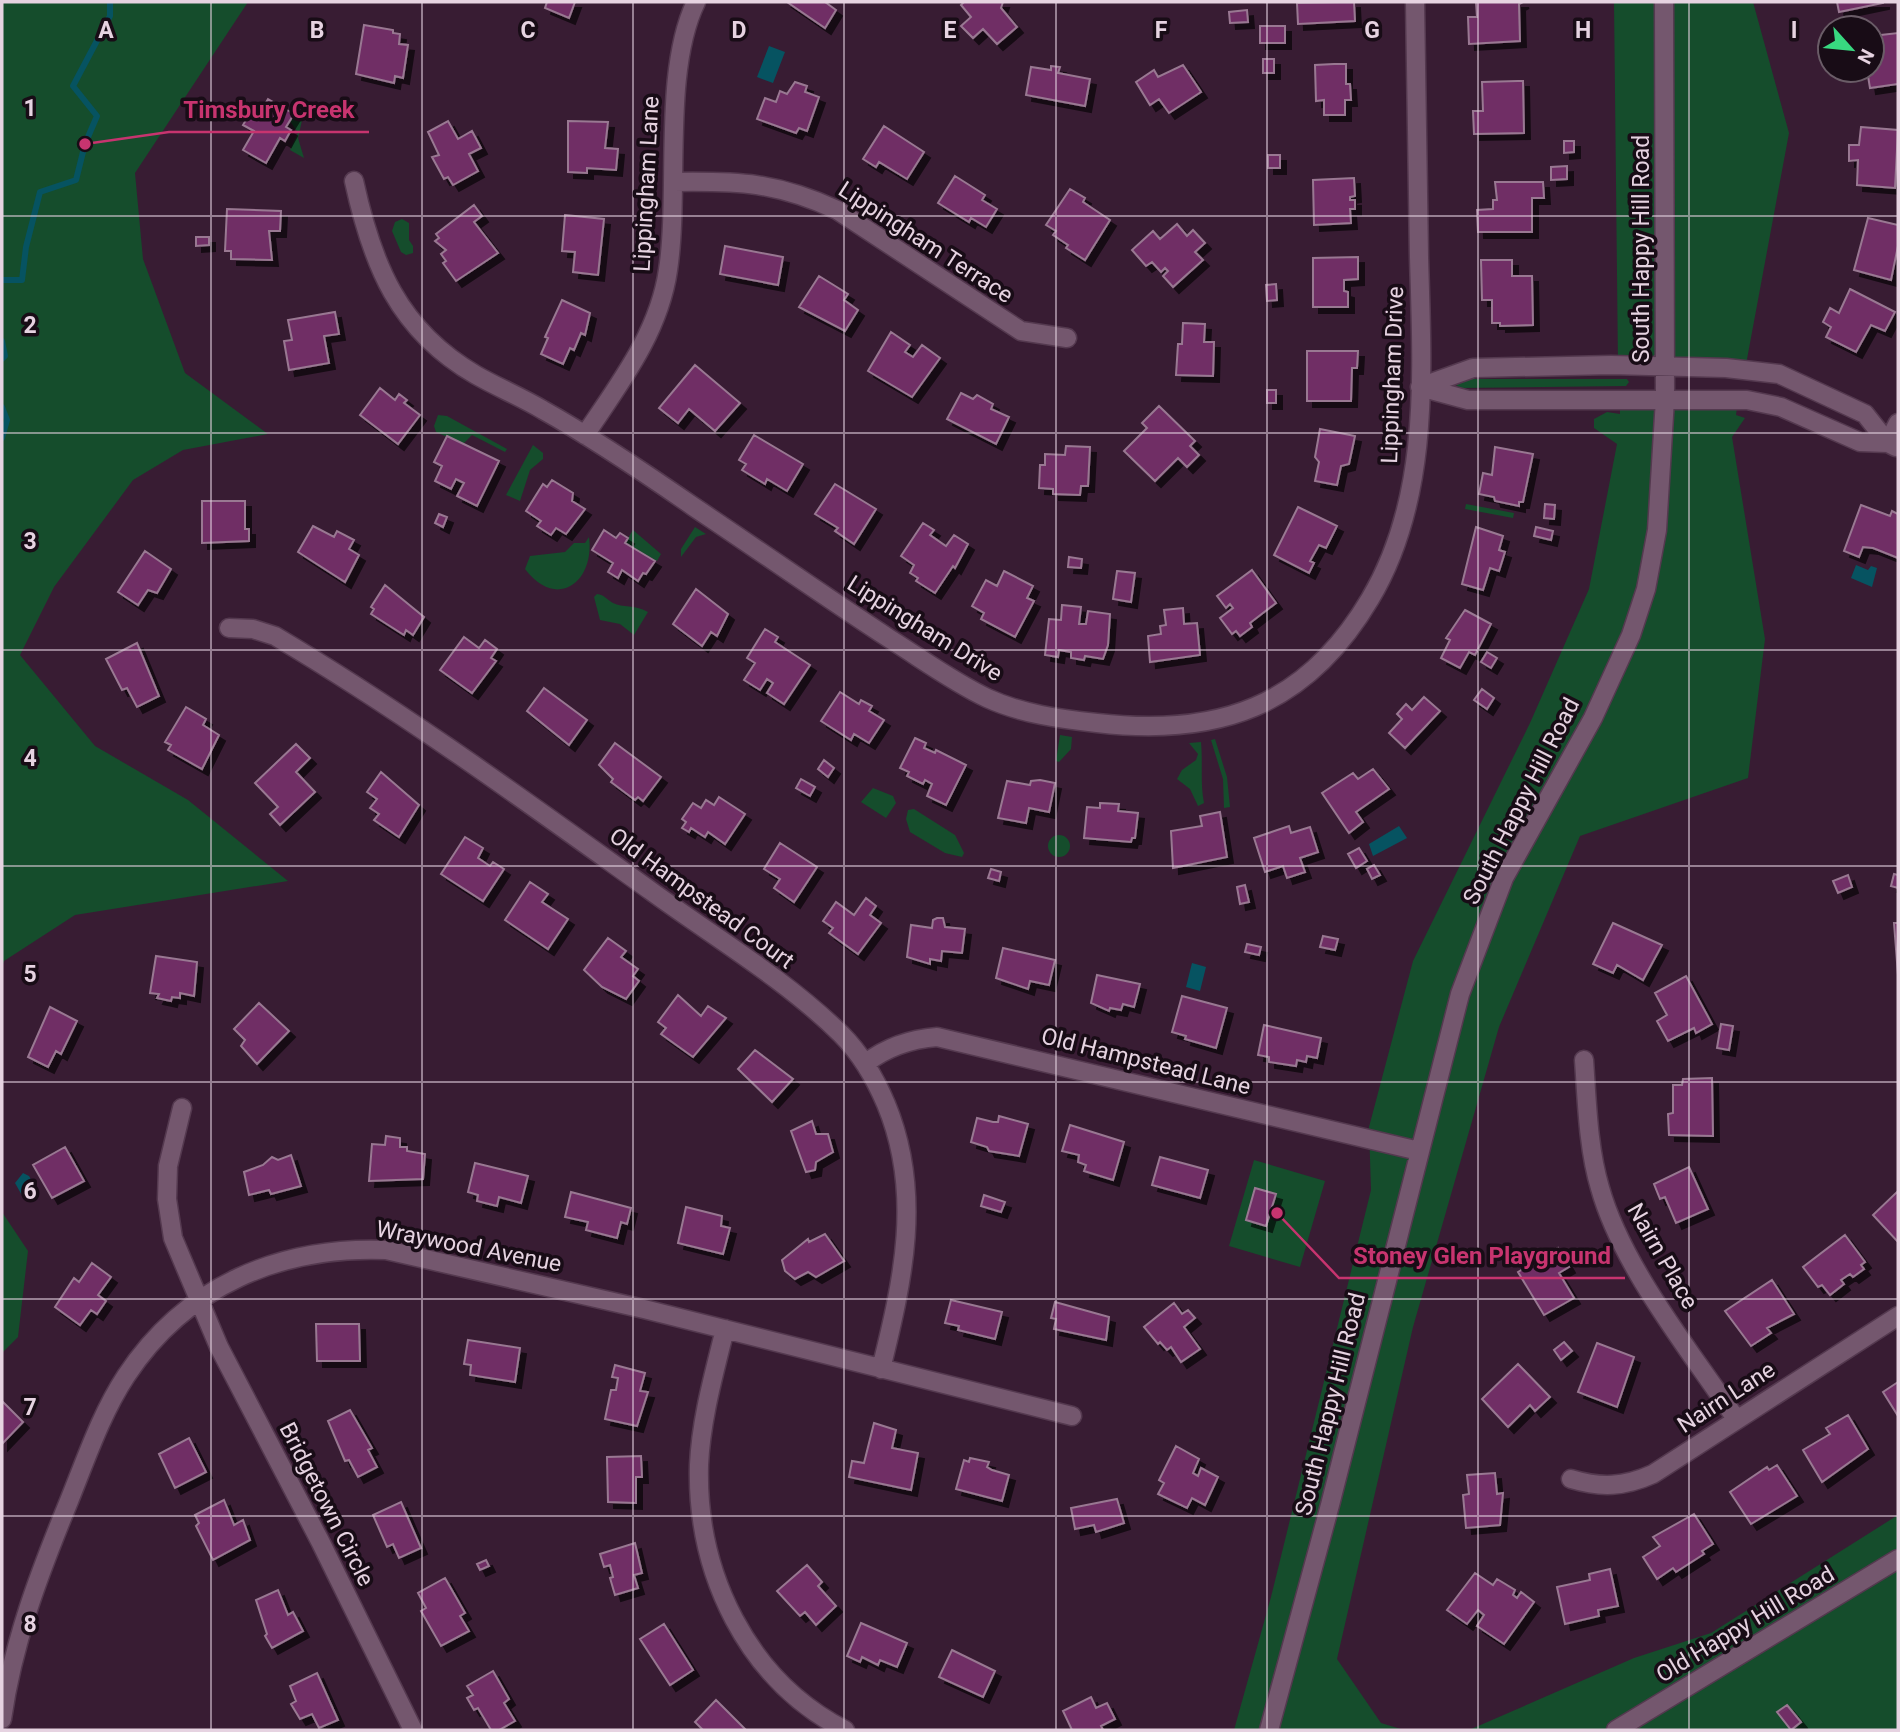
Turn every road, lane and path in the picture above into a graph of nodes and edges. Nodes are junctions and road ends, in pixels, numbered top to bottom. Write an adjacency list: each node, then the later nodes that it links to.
1 (696, 2): 5 (street, Lippingham Lane)
2 (1415, 2): 8 (street, Lippingham Drive)
3 (1664, 2): 7 (street, South Happy Hill Road)
4 (354, 181): 11 (street, Lippingham Drive)
5 (674, 182): 6 (street, Lippingham Terrace); 11 (street, Lippingham Lane)
6 (1067, 338)
7 (1666, 366): 8 (street); 9 (street, South Happy Hill Road); 12 (street)
8 (1420, 387): 9 (street); 11 (street, Lippingham Drive)
9 (1665, 399): 12 (street); 17 (street, South Happy Hill Road)
10 (1898, 423): 12 (street)
11 (585, 435)
12 (1893, 446)
13 (229, 628): 15 (street, Old Hampstead Court)
14 (1584, 1060): 23 (street, Nairn Place)
15 (866, 1063): 17 (street, Old Hampstead Lane); 21 (street, Old Hampstead Court)
16 (182, 1108): 18 (street, Bridgetown Circle)
17 (1419, 1151): 29 (street, South Happy Hill Road)
18 (199, 1300): 20 (street, Wraywood Avenue); 26 (street, Wraywood Avenue); 27 (street, Bridgetown Circle)
19 (1898, 1316): 23 (street, Nairn Lane)
20 (724, 1329): 21 (street, Wraywood Avenue); 28 (street)
21 (881, 1369): 22 (street, Wraywood Avenue)
22 (1072, 1416)
23 (1736, 1419): 24 (street, Nairn Lane)
24 (1571, 1479)
25 (1898, 1559): 30 (street, Old Happy Hill Road)
26 (2, 1719)
27 (413, 1730)
28 (845, 1730)
29 (1269, 1730)
30 (1616, 1730)

